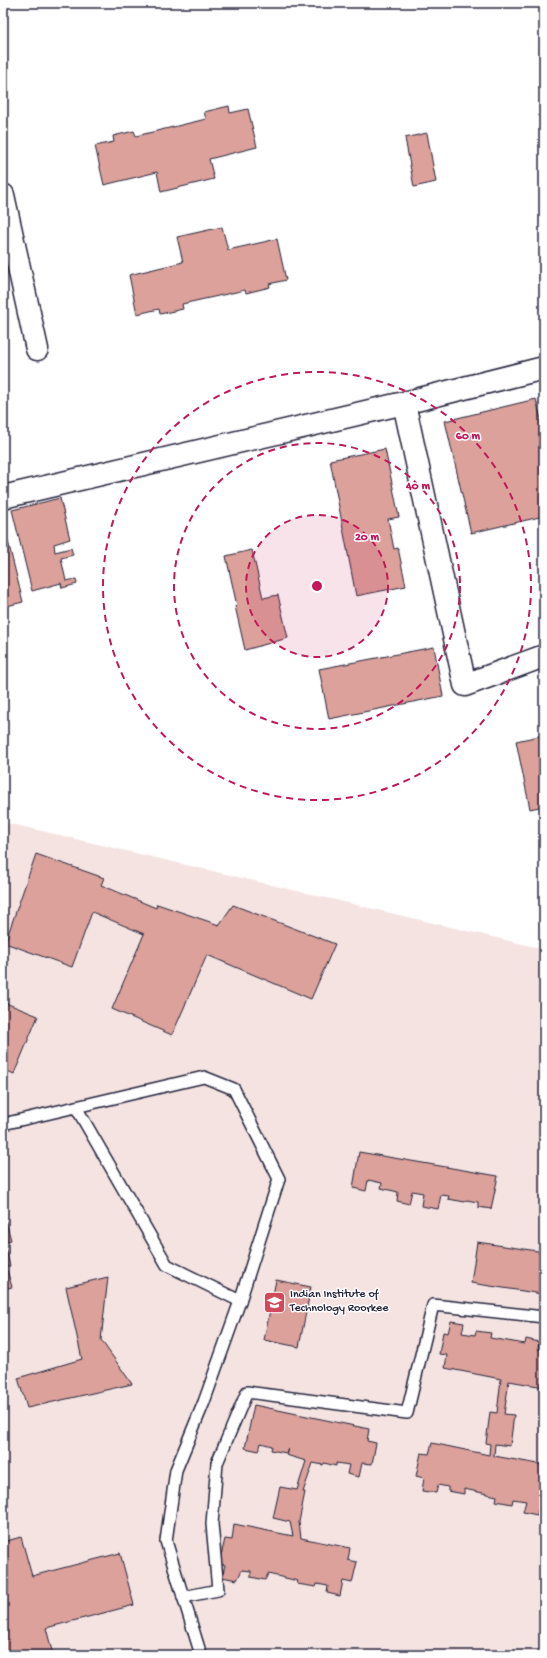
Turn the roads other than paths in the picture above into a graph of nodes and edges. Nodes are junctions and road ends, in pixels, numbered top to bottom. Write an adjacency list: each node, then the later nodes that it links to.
1 (3, 196): 2 (street)
2 (37, 349)
3 (544, 368): 4 (street)
4 (404, 403): 5 (street); 6 (street)
5 (3, 497)
6 (544, 656)
7 (76, 1107): 8 (lane); 9 (lane); 9 (lane)
8 (3, 1124)
9 (240, 1302): 11 (lane)
10 (544, 1317): 11 (lane)
11 (184, 1597): 12 (lane)
12 (201, 1655)

